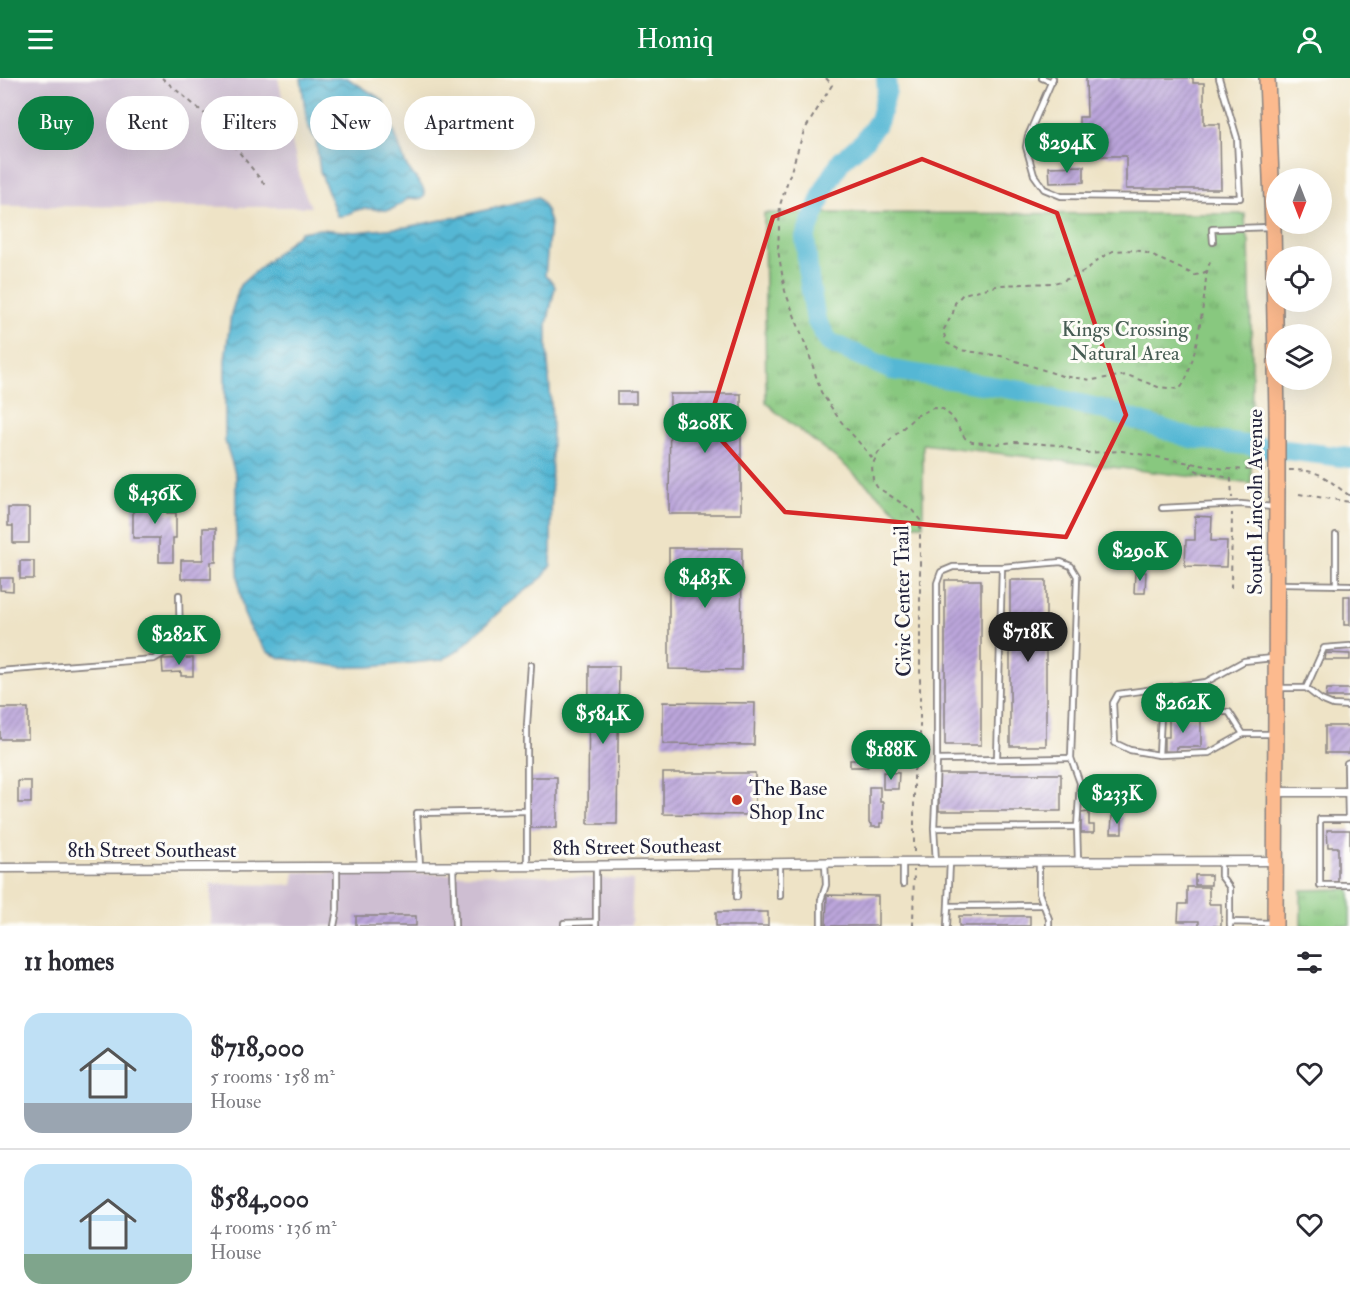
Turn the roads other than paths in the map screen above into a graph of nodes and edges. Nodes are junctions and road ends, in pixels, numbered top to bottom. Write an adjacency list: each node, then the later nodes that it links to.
1 (1042, 78): 4 (lane)
2 (1219, 78): 4 (lane)
3 (1267, 78): 5 (highway, South Lincoln Avenue)
4 (1052, 80)
5 (1271, 168)
6 (1266, 227): 8 (lane)
7 (1273, 234): 9 (highway, South Lincoln Avenue, bridge)
8 (1212, 242)
9 (1276, 507): 10 (lane); 13 (highway, South Lincoln Avenue)
10 (1162, 508)
11 (1336, 535): 14 (lane)
12 (1002, 567): 27 (lane); 28 (lane); 29 (lane)
13 (1275, 584): 14 (lane); 18 (highway, South Lincoln Avenue)
14 (1336, 585): 15 (lane)
15 (1350, 585)
16 (179, 595): 20 (lane)
17 (1350, 646): 22 (lane)
18 (1276, 657): 21 (highway, South Lincoln Avenue); 26 (lane)
19 (531, 665): 33 (lane)
20 (0, 671)
21 (1275, 688): 22 (lane); 25 (highway, South Lincoln Avenue)
22 (1306, 688): 23 (lane)
23 (1350, 706)
24 (1244, 734): 25 (lane); 26 (lane); 26 (lane)
25 (1275, 734): 31 (highway, South Lincoln Avenue)
26 (1159, 754)
27 (998, 758): 28 (lane); 29 (lane)
28 (1071, 758): 35 (lane)
29 (936, 760): 36 (lane)
30 (1350, 762): 32 (lane)
31 (1274, 792): 32 (street); 38 (highway, South Lincoln Avenue)
32 (1349, 792): 34 (lane)
33 (526, 811): 47 (lane); 50 (lane)
34 (1349, 819): 54 (lane)
35 (1077, 827): 36 (lane); 44 (lane)
36 (934, 828): 41 (lane)
37 (1221, 861): 38 (street, 8th Street Southeast); 44 (street, 8th Street Southeast); 60 (lane)
38 (1275, 861): 61 (highway, South Lincoln Avenue)
39 (825, 862): 40 (street, 8th Street Southeast); 46 (street, 8th Street Southeast); 65 (lane)
40 (903, 862): 41 (street, 8th Street Southeast); 53 (lane)
41 (936, 862): 42 (street, 8th Street Southeast)
42 (950, 862): 43 (street, 8th Street Southeast); 58 (lane)
43 (1039, 862): 44 (street, 8th Street Southeast); 57 (lane)
44 (1078, 862)
45 (738, 863): 46 (street, 8th Street Southeast); 48 (street, 8th Street Southeast); 56 (lane)
46 (780, 863): 55 (lane)
47 (528, 866): 48 (street, 8th Street Southeast); 51 (street, 8th Street Southeast)
48 (596, 866): 59 (lane)
49 (337, 867): 50 (street, 8th Street Southeast); 52 (street, 8th Street Southeast); 62 (lane)
50 (420, 867): 51 (street, 8th Street Southeast)
51 (453, 867): 63 (lane)
52 (0, 868)
53 (903, 884)
54 (1350, 885)
55 (780, 896)
56 (737, 897)
57 (1044, 905): 58 (lane); 67 (lane)
58 (950, 906): 66 (lane)
59 (596, 924): 64 (lane)
60 (1230, 924): 61 (lane)
61 (1275, 924)
62 (334, 926)
63 (455, 926)
64 (564, 926)
65 (821, 926)
66 (948, 926)
67 (1049, 926)

